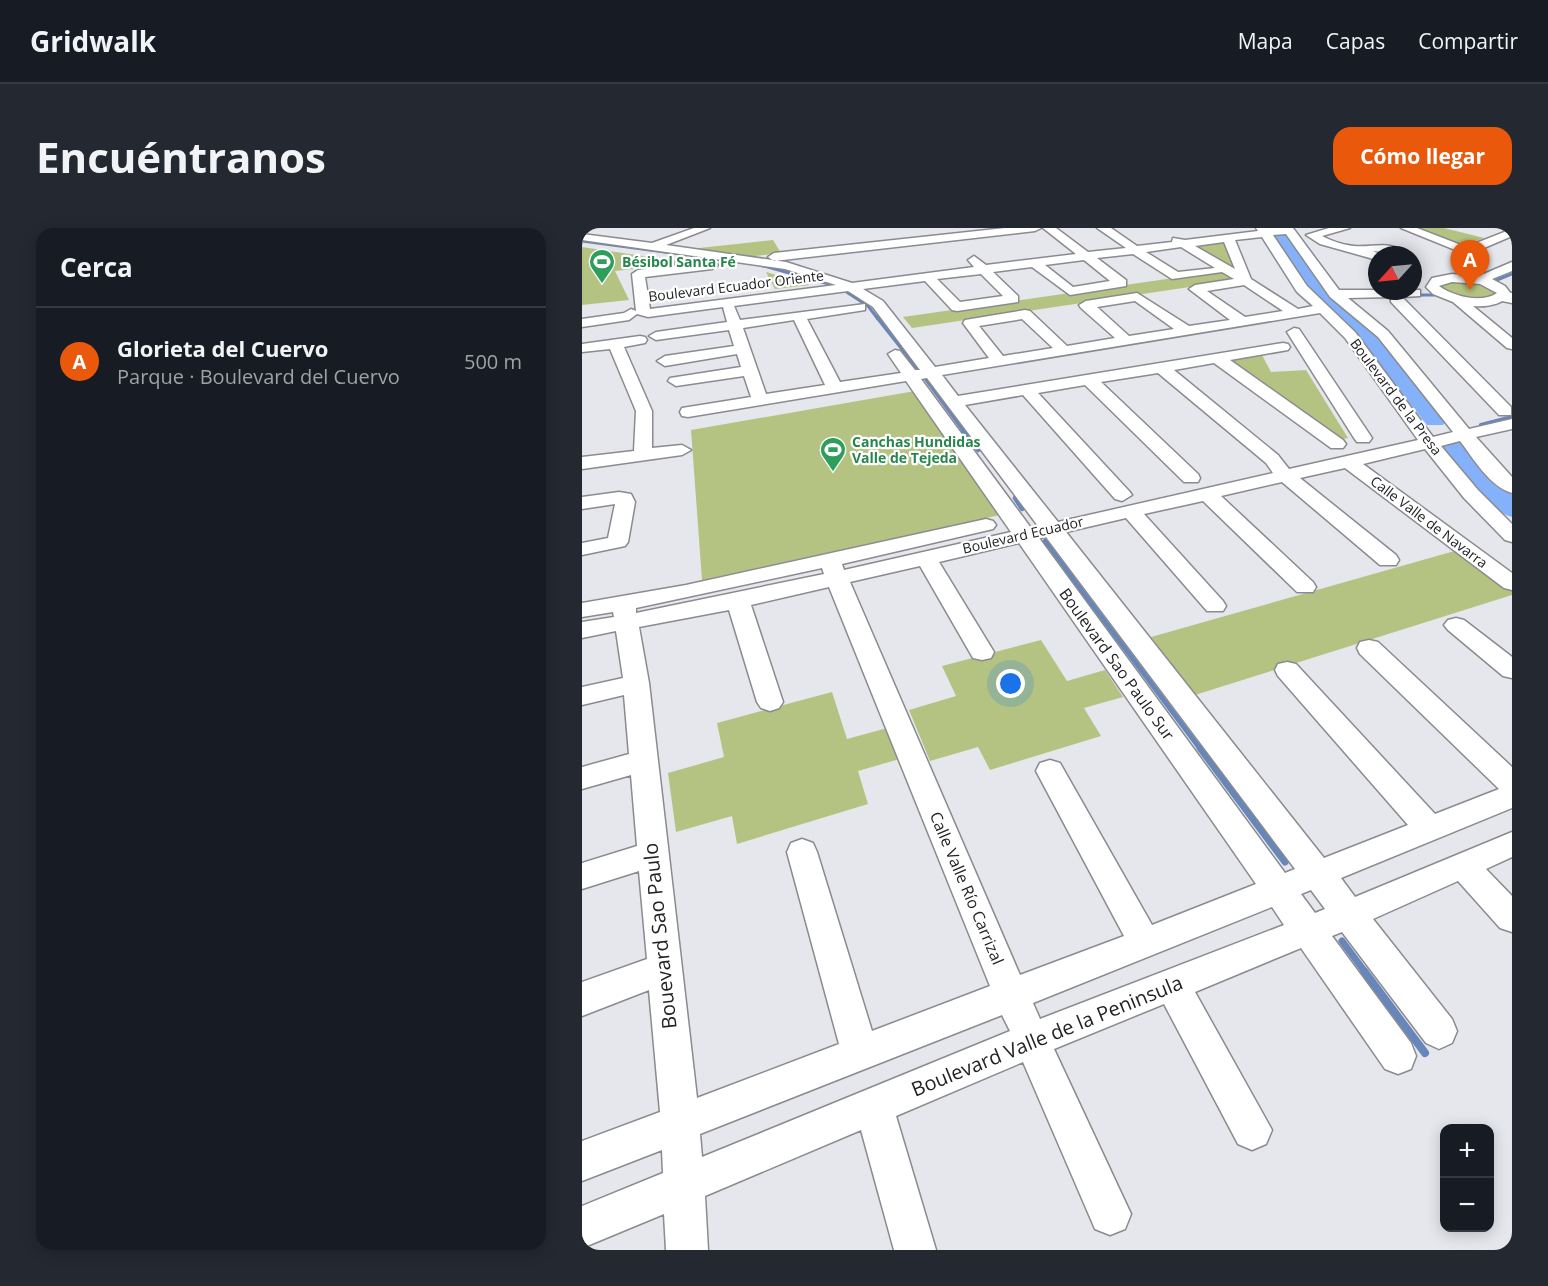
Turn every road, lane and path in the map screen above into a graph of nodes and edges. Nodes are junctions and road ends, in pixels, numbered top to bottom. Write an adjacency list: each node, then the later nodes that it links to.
1 (592, 228): 13 (street)
2 (704, 228): 26 (street)
3 (941, 228): 20 (street)
4 (1035, 228): 12 (street)
5 (1049, 228): 32 (street)
6 (1103, 228): 27 (street)
7 (1210, 228): 17 (street)
8 (1344, 228): 30 (street)
9 (1407, 228): 31 (street)
10 (1273, 229): 17 (street, Boulevard Ecuador Oriente); 50 (street, Boulevard de la Presa); 58 (street, Boulevard de la Presa)
11 (888, 230): 25 (street)
12 (997, 230): 20 (street); 34 (street)
13 (582, 231)
14 (638, 231): 23 (street)
15 (1512, 232): 22 (street)
16 (1473, 233): 22 (street)
17 (1224, 234): 21 (street, Boulevard Ecuador Oriente); 46 (street)
18 (835, 235): 29 (street)
19 (582, 237): 23 (street)
20 (951, 237): 25 (street); 39 (street)
21 (1176, 239): 27 (street, Boulevard Ecuador Oriente); 40 (street)
22 (1495, 239): 31 (street)
23 (609, 241): 26 (street)
24 (582, 243): 36 (street)
25 (899, 243): 29 (street); 38 (street)
26 (653, 247): 42 (street)
27 (1133, 248): 32 (street, Boulevard Ecuador Oriente); 40 (street)
28 (1368, 248): 30 (street)
29 (847, 249): 42 (street); 44 (street)
30 (1352, 250): 33 (street)
31 (1466, 251): 35 (street)
32 (1084, 254): 34 (street, Boulevard Ecuador Oriente); 34 (street)
33 (1368, 254)
34 (1026, 255): 39 (street, Boulevard Ecuador Oriente)
35 (1480, 256)
36 (727, 263): 42 (street); 47 (street)
37 (1512, 266): 45 (street)
38 (920, 268): 39 (street, Boulevard Ecuador Oriente); 39 (street); 44 (street, Boulevard Ecuador Oriente); 44 (street, Boulevard Ecuador Oriente)
39 (981, 268)
40 (1224, 270): 46 (street)
41 (1431, 270): 43 (street)
42 (760, 276): 44 (street, Boulevard Ecuador Oriente); 44 (street); 44 (street); 54 (street, Boulevard Ecuador Oriente)
43 (1458, 278): 45 (street); 49 (street)
44 (848, 280): 54 (street, Boulevard Ecuador Oriente); 56 (street, Boulevard Sao Paulo Sur); 82 (street, Boulevard Sao Paulo Sur)
45 (1480, 280): 48 (street)
46 (1246, 281): 59 (street); 62 (street)
47 (701, 284): 54 (street, Boulevard Ecuador Oriente); 57 (street, Boulevard Ecuador Oriente); 57 (street)
48 (1507, 292): 55 (street)
49 (1448, 296): 50 (street); 52 (street); 55 (street); 72 (street)
50 (1338, 297): 51 (street); 91 (street, Boulevard de la Presa)
51 (1368, 298)
52 (1422, 298)
53 (1397, 300): 90 (street)
54 (726, 301): 57 (street, Boulevard Ecuador Oriente); 64 (street)
55 (1485, 302): 67 (street)
56 (860, 308): 60 (street); 82 (street, Boulevard Sao Paulo Sur)
57 (643, 309)
58 (1322, 309): 59 (street); 92 (street, Boulevard de la Presa)
59 (1297, 314): 62 (street)
60 (800, 316): 64 (street); 85 (street)
61 (582, 317): 63 (street)
62 (1242, 322): 65 (street)
63 (582, 323)
64 (735, 325): 68 (street); 75 (street)
65 (1186, 331): 70 (street); 70 (street)
66 (1294, 332): 93 (street)
67 (1512, 332)
68 (656, 336)
69 (640, 340): 71 (street)
70 (1126, 341): 76 (street)
71 (615, 344): 74 (street); 96 (street)
72 (1512, 345)
73 (1283, 347): 77 (street)
74 (582, 348)
75 (743, 349): 78 (street); 81 (street)
76 (1065, 351): 79 (street); 79 (street)
77 (1216, 358): 80 (street); 95 (street, Calle Valle de Navarra)
78 (665, 361)
79 (999, 361): 82 (street)
80 (1161, 367): 83 (street); 98 (street)
81 (750, 370): 84 (street); 87 (street)
82 (921, 374): 85 (street); 88 (street, Boulevard Sao Paulo Sur); 104 (street, Boulevard Sao Paulo Sur)
83 (1089, 380): 86 (street); 99 (street)
84 (676, 381)
85 (835, 388): 87 (street)
86 (1026, 390): 88 (street); 101 (street)
87 (760, 400): 89 (street)
88 (955, 402): 103 (street, Boulevard Sao Paulo Sur)
89 (688, 412)
90 (1510, 415): 91 (street, Boulevard Ecuador)
91 (1459, 427): 92 (street, Boulevard Ecuador); 100 (street, Boulevard de la Presa)
92 (1423, 435): 93 (street, Boulevard Ecuador); 95 (street, Boulevard Ecuador); 105 (street, Boulevard de la Presa)
93 (1363, 438): 95 (street, Boulevard Ecuador)
94 (682, 450): 96 (street)
95 (1341, 452): 98 (street, Boulevard Ecuador); 110 (street, Calle Valle de Navarra)
96 (643, 456): 97 (street)
97 (582, 463)
98 (1277, 466): 99 (street, Boulevard Ecuador); 108 (street)
99 (1198, 485): 101 (street, Boulevard Ecuador); 111 (street)
100 (1512, 488)
101 (1126, 502): 103 (street, Boulevard Ecuador); 113 (street)
102 (582, 503): 106 (street)
103 (1046, 521): 104 (street, Boulevard Ecuador); 135 (street, Boulevard Sao Paulo Sur)
104 (1019, 527): 107 (street, Boulevard Ecuador); 109 (street, Boulevard Ecuador); 137 (street, Boulevard Sao Paulo Sur)
105 (1512, 536)
106 (582, 549)
107 (926, 558): 109 (street, Boulevard Ecuador); 119 (street)
108 (1388, 560)
109 (834, 569): 112 (street, Boulevard Ecuador); 115 (street, Boulevard Ecuador); 144 (street, Calle Valle Río Carrizal)
110 (1512, 584)
111 (1305, 587)
112 (738, 601): 115 (street, Boulevard Ecuador); 124 (street)
113 (1215, 606)
114 (582, 610): 115 (street, Boulevard Ecuador)
115 (625, 613): 117 (street, Boulevard Ecuador); 122 (street, Bouevard Sao Paulo)
116 (1456, 625): 121 (street)
117 (582, 630)
118 (1369, 648): 128 (street)
119 (982, 652)
120 (1287, 670): 130 (street)
121 (1512, 670)
122 (636, 683): 123 (street); 125 (street, Bouevard Sao Paulo)
123 (582, 696)
124 (770, 702)
125 (642, 761): 127 (street); 133 (street, Bouevard Sao Paulo)
126 (1050, 771): 141 (street)
127 (582, 778)
128 (1512, 784)
129 (1512, 796): 130 (street)
130 (1430, 829): 135 (street)
131 (1512, 844): 134 (street, Boulevard Valle de la Peninsula)
132 (802, 852): 148 (street)
133 (653, 854): 136 (street); 142 (street, Bouevard Sao Paulo)
134 (1463, 866): 138 (street, Boulevard Valle de la Peninsula); 139 (street)
135 (1317, 874): 137 (street); 138 (street, Boulevard Sao Paulo Sur)
136 (582, 876)
137 (1279, 889): 140 (street, Boulevard Sao Paulo Sur); 141 (street)
138 (1347, 915): 140 (street, Boulevard Valle de la Peninsula); 146 (street, Boulevard Sao Paulo Sur)
139 (1512, 918)
140 (1308, 930): 143 (street, Boulevard Valle de la Peninsula); 149 (street, Boulevard Sao Paulo Sur)
141 (1145, 943): 144 (street)
142 (664, 969): 145 (street); 151 (street, Bouevard Sao Paulo)
143 (1173, 986): 147 (street, Boulevard Valle de la Peninsula); 152 (street)
144 (1011, 994): 147 (street, Calle Valle Río Carrizal); 148 (street)
145 (582, 999)
146 (1439, 1030)
147 (1032, 1040): 150 (street, Boulevard Valle de la Peninsula); 155 (street, Calle Valle Río Carrizal)
148 (860, 1053): 151 (street)
149 (1398, 1056)
150 (874, 1107): 154 (street, Boulevard Valle de la Peninsula); 158 (street)
151 (680, 1122): 153 (street); 154 (street, Bouevard Sao Paulo)
152 (1252, 1131)
153 (582, 1161)
154 (686, 1184): 156 (street, Boulevard Valle de la Peninsula); 157 (street, Bouevard Sao Paulo)
155 (1110, 1214)
156 (582, 1227)
157 (687, 1250)
158 (915, 1250)

